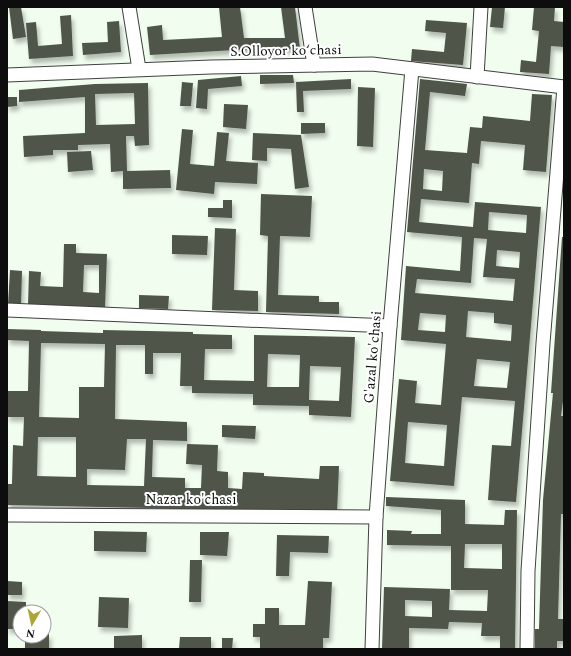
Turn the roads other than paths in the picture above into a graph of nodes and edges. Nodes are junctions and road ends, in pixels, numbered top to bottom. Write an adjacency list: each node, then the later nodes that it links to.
1 (130, 7): 5 (street)
2 (306, 7): 4 (street)
3 (481, 7): 8 (street)
4 (314, 65): 5 (street, S.Olloyor koʻchasi); 6 (street, S.Olloyor koʻchasi)
5 (139, 69): 7 (street, S.Olloyor koʻchasi)
6 (412, 69): 8 (street, S.Olloyor koʻchasi); 11 (street, G'azal ko'chasi)
7 (7, 75)
8 (477, 76): 9 (street, S.Olloyor koʻchasi)
9 (564, 87): 15 (street)
10 (7, 310): 11 (street)
11 (390, 326): 13 (street, G'azal ko'chasi)
12 (7, 515): 13 (street, Nazar ko'chasi)
13 (376, 517): 14 (street, G'azal ko'chasi)
14 (372, 649)
15 (527, 649)

